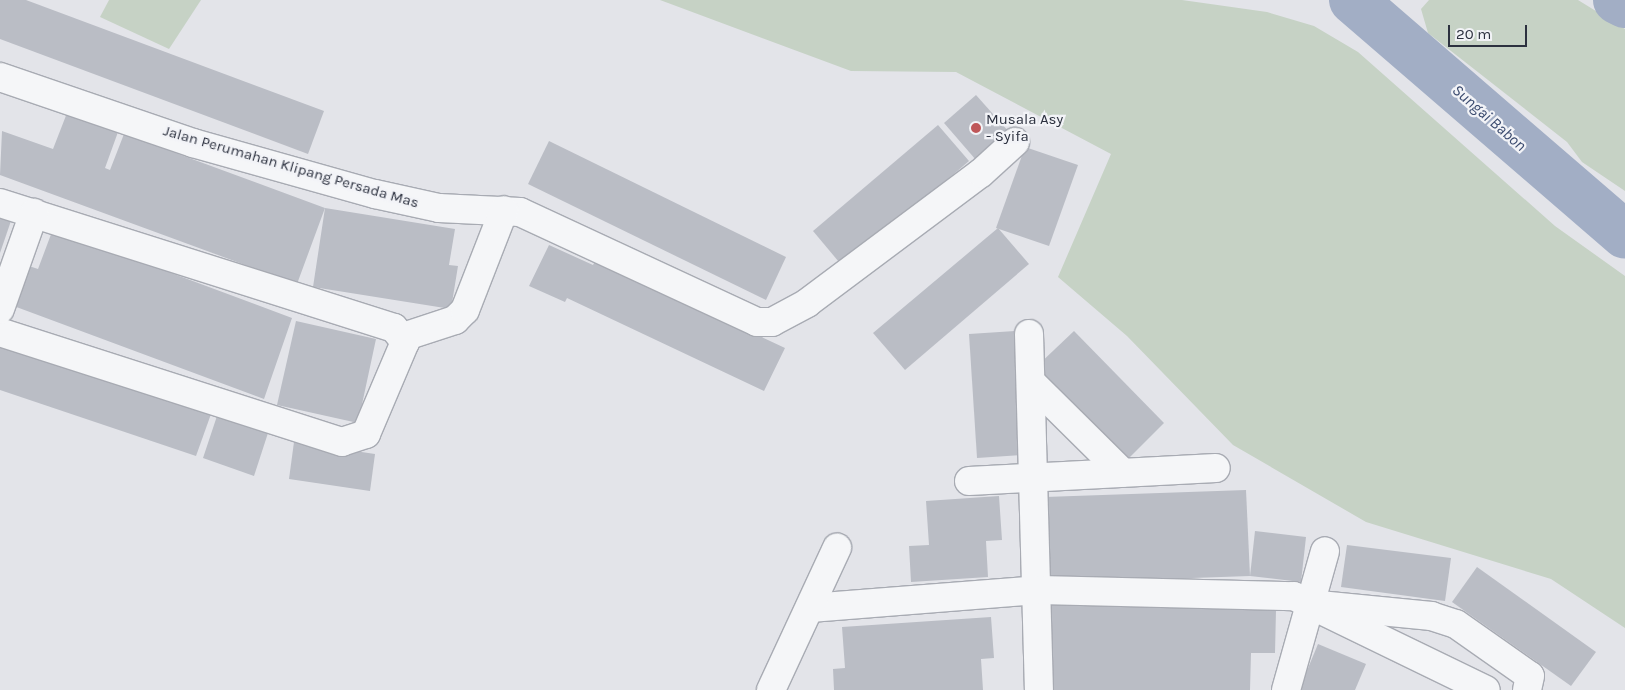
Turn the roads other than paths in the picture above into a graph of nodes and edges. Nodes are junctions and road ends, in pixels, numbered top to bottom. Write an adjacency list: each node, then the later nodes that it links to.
1 (0, 77): 4 (street, Jalan Perumahan Klipang Persada Mas)
2 (1015, 142): 4 (street, Jalan Perumahan Klipang Persada Mas)
3 (0, 203): 5 (street)
4 (504, 210): 9 (street)
5 (34, 213): 6 (street); 9 (street)
6 (0, 309)
7 (0, 332): 9 (street)
8 (1029, 334): 10 (street)
9 (403, 337)
10 (1031, 382): 12 (street); 13 (street)
11 (1216, 468): 12 (street)
12 (1123, 473): 13 (street)
13 (1034, 478): 14 (street); 17 (street)
14 (968, 481)
15 (837, 548): 19 (street)
16 (1325, 551): 18 (street)
17 (1040, 590): 18 (street); 19 (street); 21 (street)
18 (1309, 604): 22 (street); 23 (street); 24 (street)
19 (810, 608): 20 (street)
20 (771, 690)
21 (1039, 690)
22 (1286, 690)
23 (1486, 690)
24 (1527, 690)

